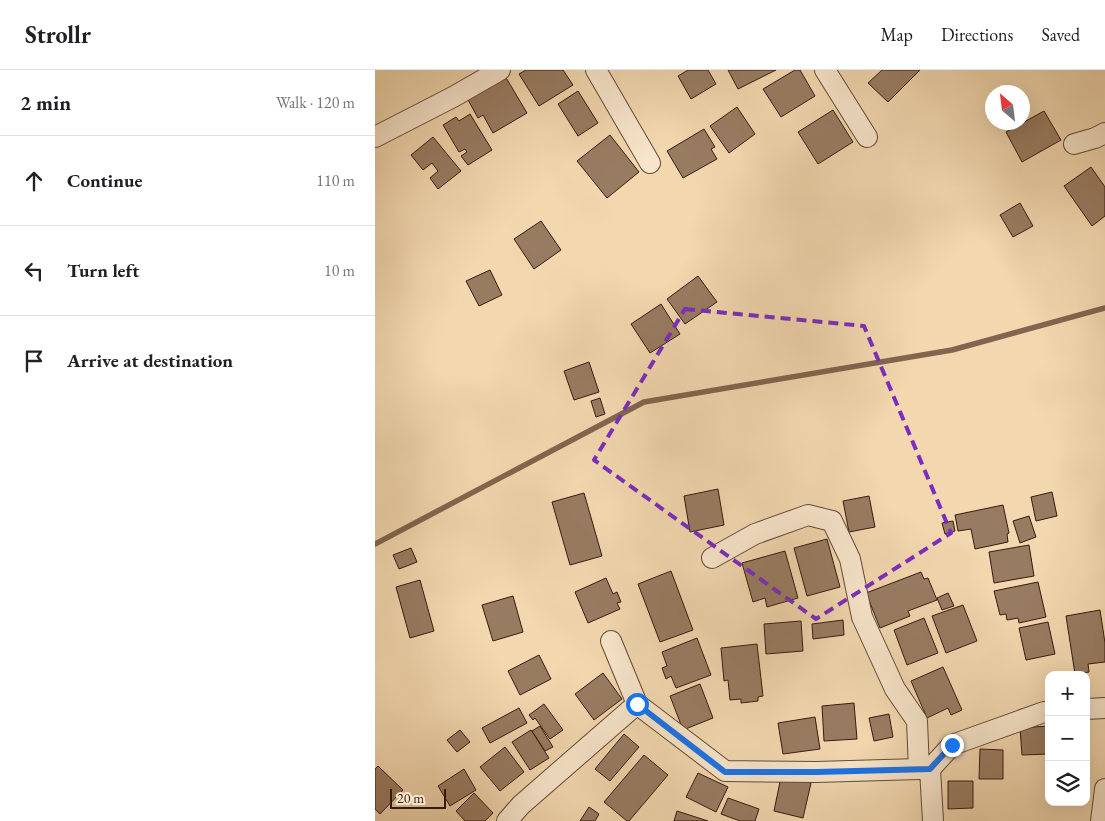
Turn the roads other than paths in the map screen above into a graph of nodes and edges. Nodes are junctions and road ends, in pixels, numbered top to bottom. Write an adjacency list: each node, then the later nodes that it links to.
1 (500, 70): 5 (street)
2 (596, 70): 8 (street)
3 (825, 70): 6 (street)
4 (1105, 133): 7 (street)
5 (375, 137)
6 (867, 137)
7 (1075, 144)
8 (650, 163)
9 (712, 558): 15 (street)
10 (611, 642): 11 (street)
11 (637, 704): 15 (street); 17 (street)
12 (1105, 708): 13 (street)
13 (1090, 710)
14 (1045, 712): 15 (street)
15 (924, 769): 18 (street)
16 (1105, 789): 19 (street)
17 (507, 821)
18 (933, 821)
19 (1101, 821)

